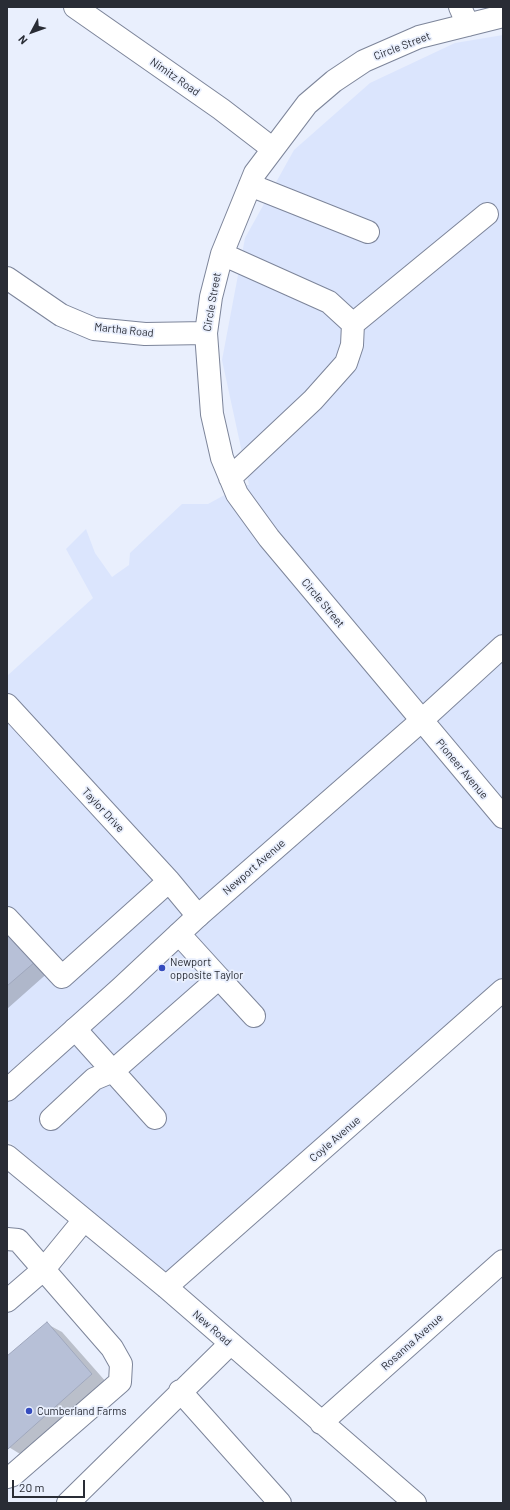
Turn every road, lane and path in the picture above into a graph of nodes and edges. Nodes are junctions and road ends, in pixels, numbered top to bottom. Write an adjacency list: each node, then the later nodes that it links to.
1 (75, 7): 4 (street, Nimitz Road)
2 (464, 16): 3 (street, Circle Street); 4 (street, Circle Street)
3 (503, 16)
4 (273, 148): 5 (street, Circle Street)
5 (250, 185): 7 (street); 8 (street, Circle Street)
6 (487, 214): 10 (street)
7 (368, 232)
8 (222, 254): 10 (street); 11 (street, Circle Street)
9 (7, 278): 11 (street, Martha Road)
10 (354, 324): 12 (street)
11 (206, 333): 12 (street, Circle Street)
12 (230, 478): 15 (street, Circle Street)
13 (503, 646): 15 (street, Newport Avenue)
14 (7, 706): 17 (street, Taylor Drive)
15 (421, 721): 16 (street, Pioneer Avenue); 18 (street, Newport Avenue)
16 (503, 817)
17 (168, 881): 18 (street, Taylor Drive); 19 (street)
18 (198, 916): 20 (street, Newport Avenue)
19 (7, 918)
20 (179, 934): 21 (street); 24 (street, Newport Avenue)
21 (219, 978): 23 (street); 25 (street)
22 (503, 990): 34 (street, Coyle Avenue)
23 (254, 1016)
24 (76, 1029): 25 (street); 26 (street, Newport Avenue)
25 (113, 1070): 27 (street); 28 (street)
26 (7, 1090)
27 (155, 1118)
28 (51, 1119)
29 (7, 1156): 30 (street, New Road)
30 (84, 1220): 33 (street); 34 (street, New Road)
31 (7, 1239): 33 (street)
32 (503, 1261): 38 (street, Rosanna Avenue)
33 (44, 1270): 35 (street); 39 (street)
34 (166, 1287): 36 (street, New Road)
35 (8, 1299)
36 (230, 1344): 37 (street); 38 (street, New Road)
37 (180, 1391): 40 (street); 41 (street)
38 (321, 1423): 42 (street, New Road)
39 (7, 1477)
40 (68, 1503)
41 (280, 1503)
42 (415, 1503)

